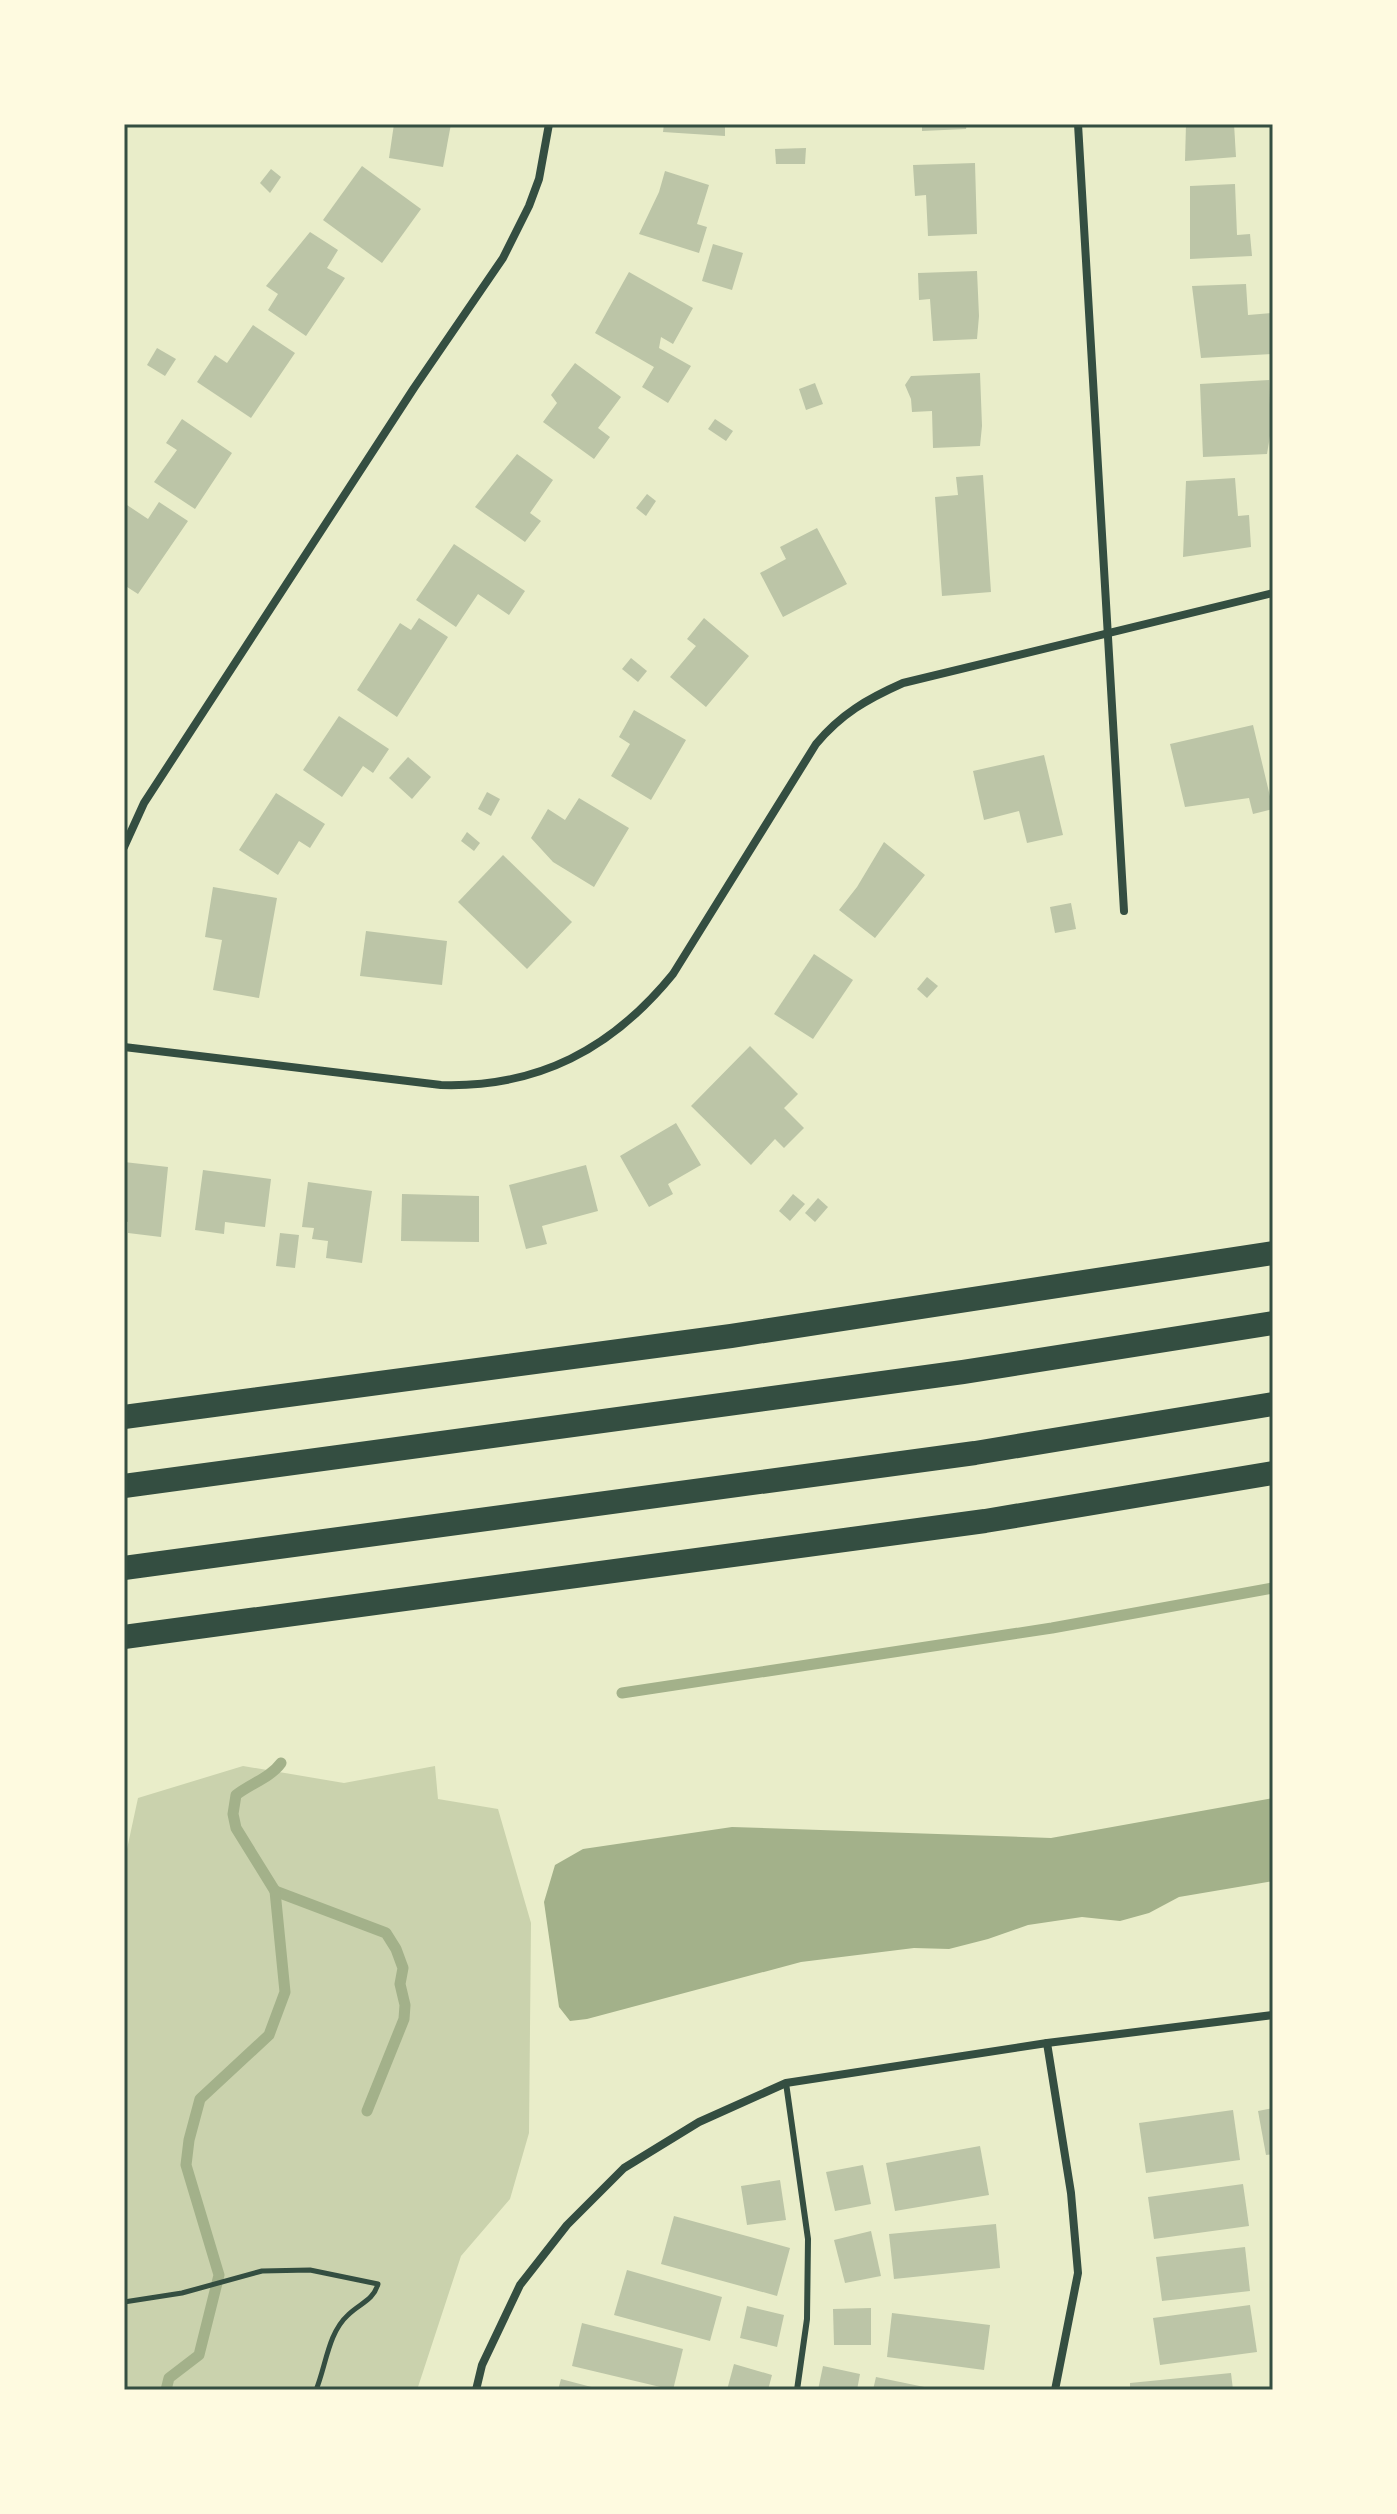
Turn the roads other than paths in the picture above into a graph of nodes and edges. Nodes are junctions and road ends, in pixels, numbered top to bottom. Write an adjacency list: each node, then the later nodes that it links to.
1 (549, 124): 5 (street)
2 (1078, 124): 4 (street)
3 (1273, 593): 4 (street)
4 (1108, 633): 6 (street); 7 (street)
5 (124, 847)
6 (1124, 911)
7 (124, 1047)
8 (1273, 1253): 11 (highway)
9 (1273, 1323): 13 (highway)
10 (1273, 1404): 14 (highway)
11 (124, 1417)
12 (1273, 1473): 15 (highway)
13 (124, 1486)
14 (124, 1568)
15 (124, 1637)
16 (1273, 2015): 17 (street)
17 (1047, 2043): 18 (street); 21 (street)
18 (786, 2083): 19 (street); 20 (lane)
19 (476, 2390)
20 (797, 2390)
21 (1055, 2390)

